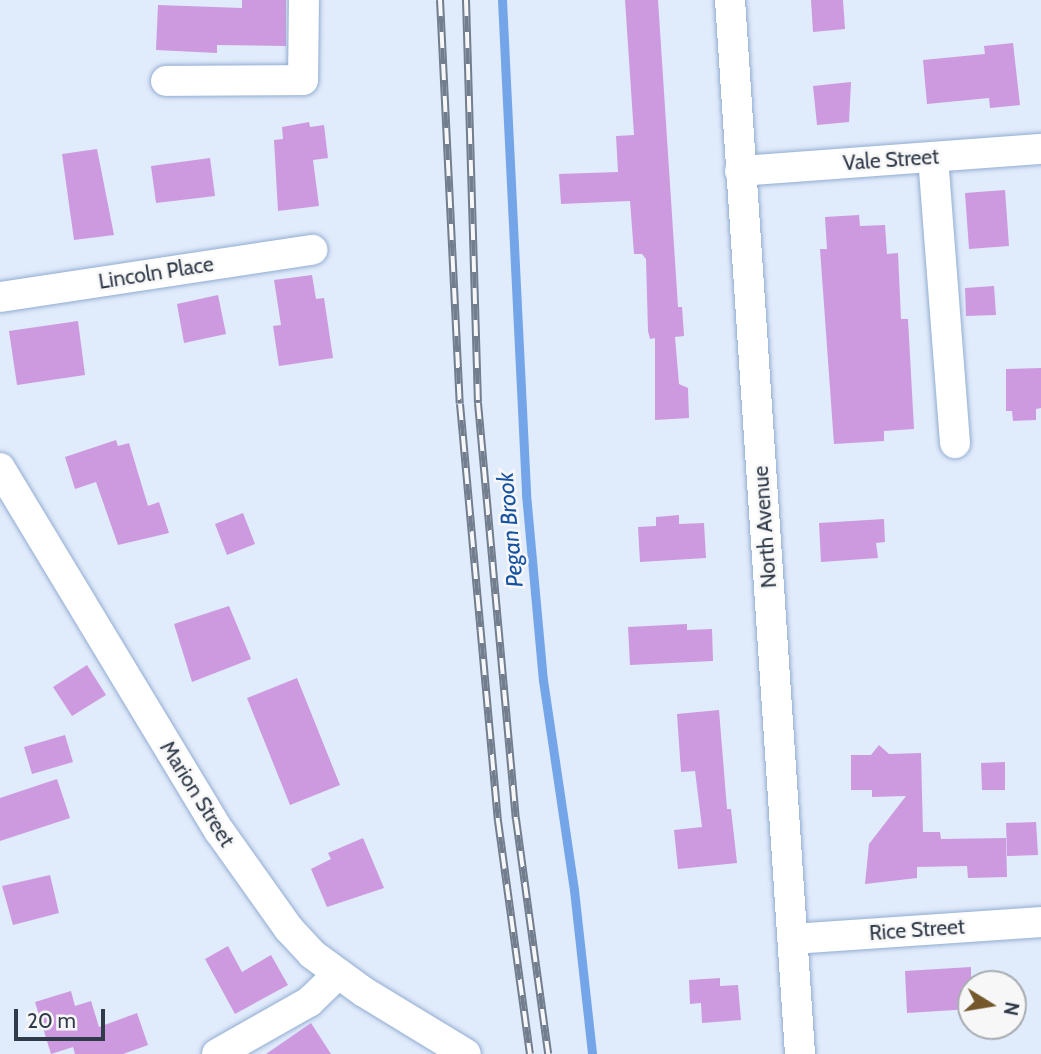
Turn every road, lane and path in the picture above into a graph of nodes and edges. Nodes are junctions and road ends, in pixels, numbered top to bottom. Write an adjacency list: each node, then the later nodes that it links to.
1 (304, 0): 3 (street)
2 (730, 0): 6 (street, North Avenue)
3 (166, 81)
4 (1041, 149): 5 (street, Vale Street)
5 (933, 157): 6 (street, Vale Street); 9 (street)
6 (740, 172): 12 (street, North Avenue)
7 (312, 250): 8 (street, Lincoln Place)
8 (0, 297)
9 (955, 443)
10 (0, 468): 13 (street, Marion Street)
11 (1041, 922): 12 (street, Rice Street)
12 (793, 939): 16 (street, North Avenue)
13 (338, 974): 14 (street); 15 (street, Marion Street)
14 (217, 1054)
15 (466, 1054)
16 (800, 1054)

